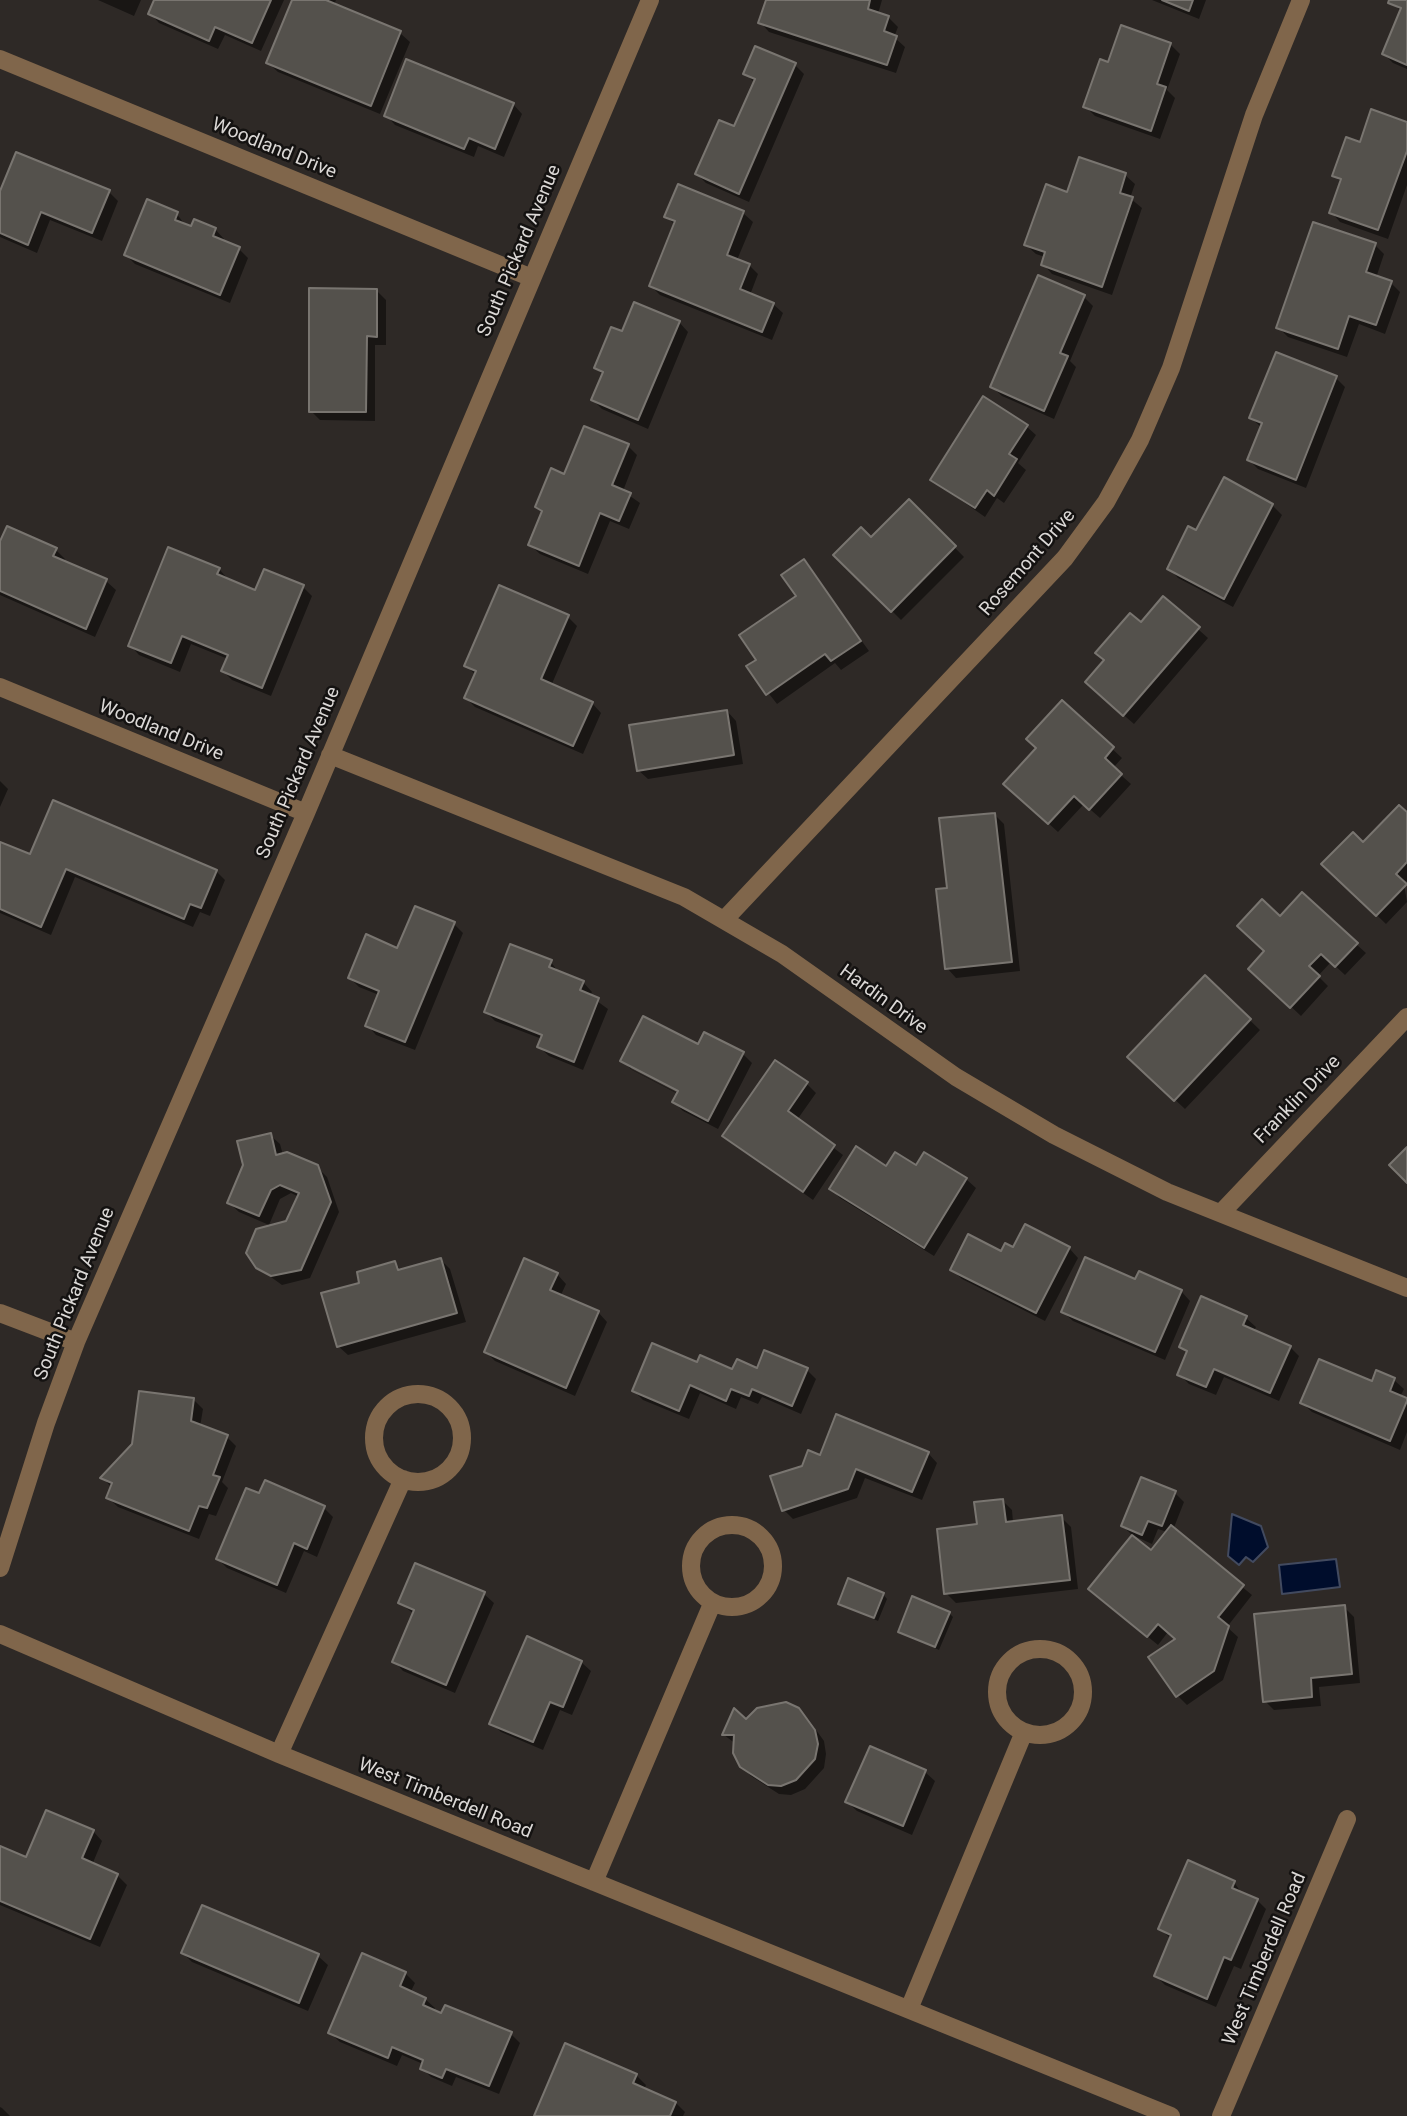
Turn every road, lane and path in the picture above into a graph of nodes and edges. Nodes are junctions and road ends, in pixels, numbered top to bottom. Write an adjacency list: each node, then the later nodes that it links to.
1 (650, 0): 4 (street, South Pickard Avenue)
2 (1301, 0): 8 (street, Rosemont Drive)
3 (0, 59): 4 (street, Woodland Drive)
4 (532, 278): 6 (street, South Pickard Avenue)
5 (0, 687): 7 (street, Woodland Drive)
6 (330, 755): 7 (street, South Pickard Avenue); 8 (street, Hardin Drive)
7 (306, 813): 13 (street, South Pickard Avenue)
8 (725, 919): 10 (street, Hardin Drive)
9 (1407, 1017): 10 (street, Franklin Drive)
10 (1221, 1213): 11 (street, Hardin Drive)
11 (1407, 1288)
12 (0, 1313): 13 (street)
13 (76, 1342): 15 (street, South Pickard Avenue)
14 (403, 1479): 14 (street); 19 (street)
15 (0, 1568)
16 (712, 1604): 16 (street); 21 (street)
17 (0, 1634): 19 (street, West Timberdell Road)
18 (1024, 1732): 18 (street); 22 (street)
19 (279, 1754): 21 (street, West Timberdell Road)
20 (1347, 1819): 24 (street, West Timberdell Road)
21 (594, 1882): 22 (street, West Timberdell Road)
22 (909, 2010): 23 (street, West Timberdell Road)
23 (1171, 2116)
24 (1221, 2116)

